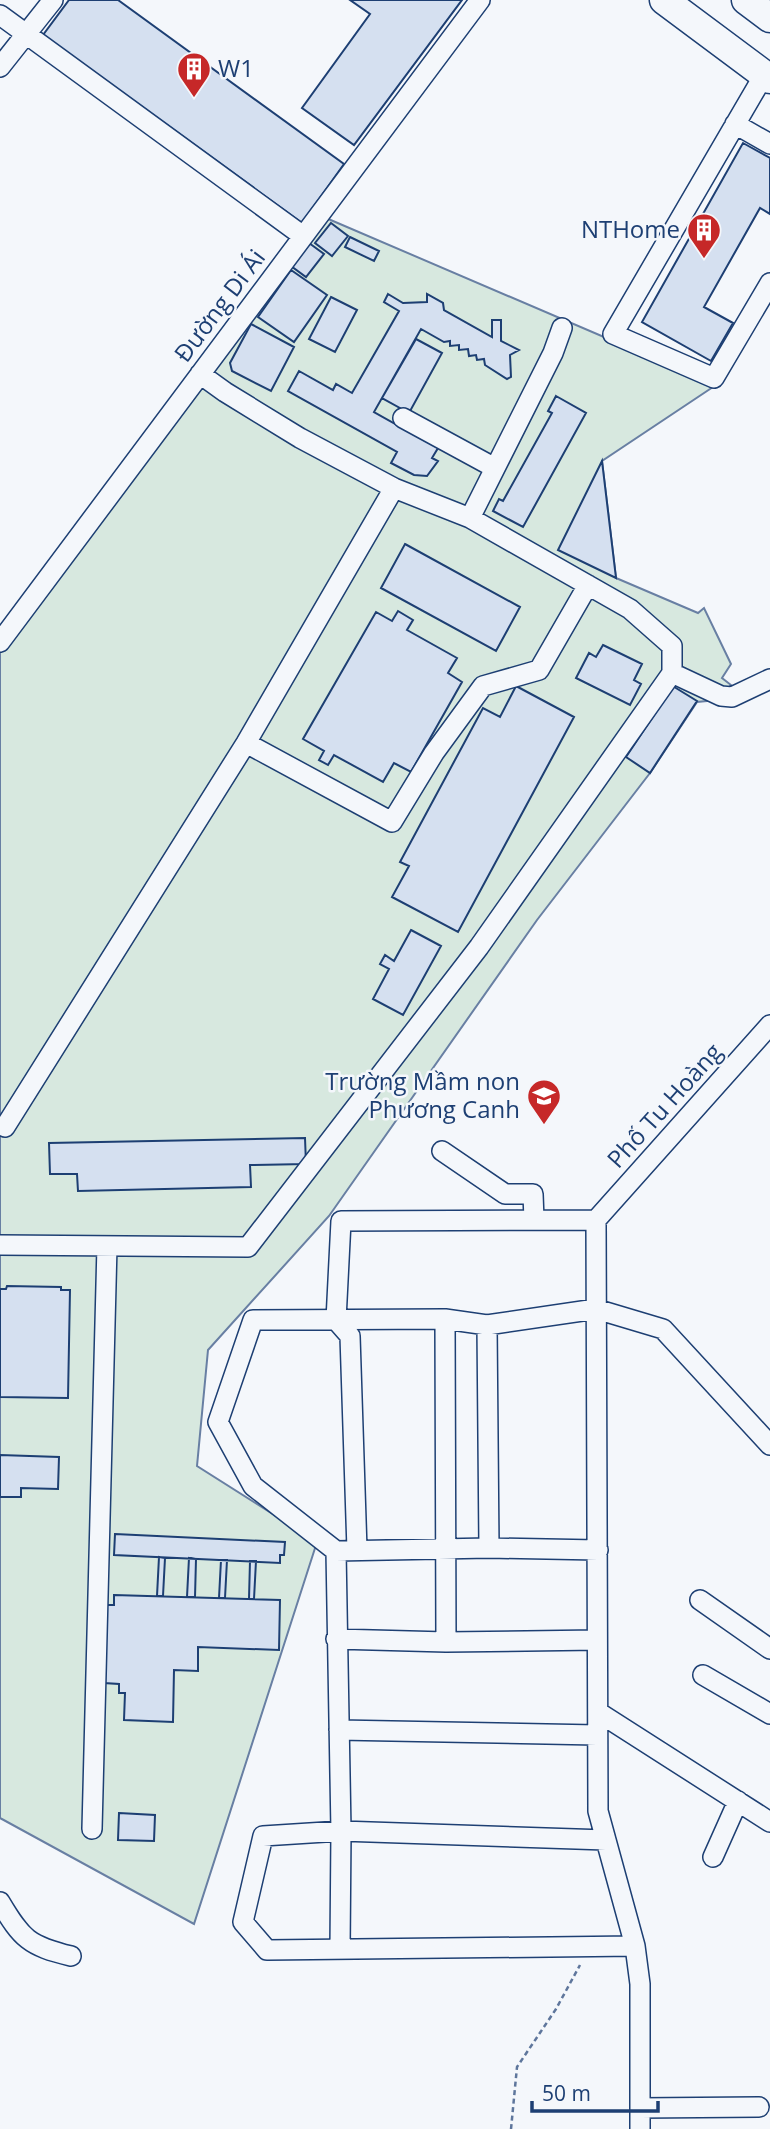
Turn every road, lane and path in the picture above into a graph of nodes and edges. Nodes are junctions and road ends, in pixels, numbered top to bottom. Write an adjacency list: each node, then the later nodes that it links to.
1 (53, 0): 7 (street)
2 (480, 0): 12 (street, Đường Di Ái)
3 (664, 0): 9 (highway)
4 (746, 0): 6 (highway)
5 (0, 15): 7 (street)
6 (770, 18)
7 (26, 35): 8 (street); 12 (street)
8 (0, 67)
9 (767, 77): 10 (street)
10 (735, 124): 11 (street); 13 (street)
11 (770, 144)
12 (303, 236): 15 (street, Đường Di Ái)
13 (770, 283)
14 (562, 328): 17 (street)
15 (200, 374): 18 (street); 21 (street, Đường Di Ái)
16 (402, 418): 17 (street)
17 (495, 468): 19 (street)
18 (394, 488): 19 (street); 24 (street)
19 (470, 517): 20 (street)
20 (588, 584): 22 (street); 24 (street)
21 (0, 642)
22 (672, 673): 23 (street); 31 (street)
23 (770, 679)
24 (246, 743): 26 (street)
25 (770, 1025): 29 (street, Phố Tu Hoàng)
26 (5, 1128)
27 (442, 1151): 28 (street)
28 (534, 1220): 29 (street); 34 (street)
29 (596, 1220): 32 (street)
30 (0, 1245): 31 (street)
31 (107, 1246): 54 (street)
32 (596, 1309): 35 (street); 36 (street); 40 (street)
33 (444, 1319): 34 (street); 35 (street); 38 (street)
34 (335, 1320): 39 (street); 41 (street)
35 (487, 1325): 37 (street)
36 (770, 1445)
37 (489, 1548): 38 (street); 40 (street)
38 (446, 1549): 39 (street); 45 (street)
39 (357, 1550): 41 (street)
40 (598, 1550): 44 (street)
41 (336, 1552): 43 (street)
42 (700, 1600): 46 (street)
43 (336, 1639): 45 (street); 50 (street)
44 (597, 1640): 45 (street); 48 (street)
45 (446, 1642)
46 (770, 1649)
47 (703, 1675): 49 (street)
48 (598, 1712): 51 (street); 52 (street)
49 (770, 1714)
50 (339, 1730): 51 (street); 55 (street)
51 (597, 1735): 56 (street)
52 (738, 1801): 53 (street); 57 (street)
53 (770, 1822)
54 (92, 1829)
55 (341, 1831): 56 (street); 61 (street); 61 (street)
56 (606, 1840): 59 (street)
57 (713, 1857)
58 (0, 1902): 62 (street)
59 (635, 1946): 60 (street); 64 (street)
60 (590, 1947): 61 (street); 65 (path)
61 (341, 1949)
62 (71, 1955)
63 (759, 2107): 64 (street)
64 (640, 2108): 66 (street)
65 (511, 2129)
66 (640, 2129)

